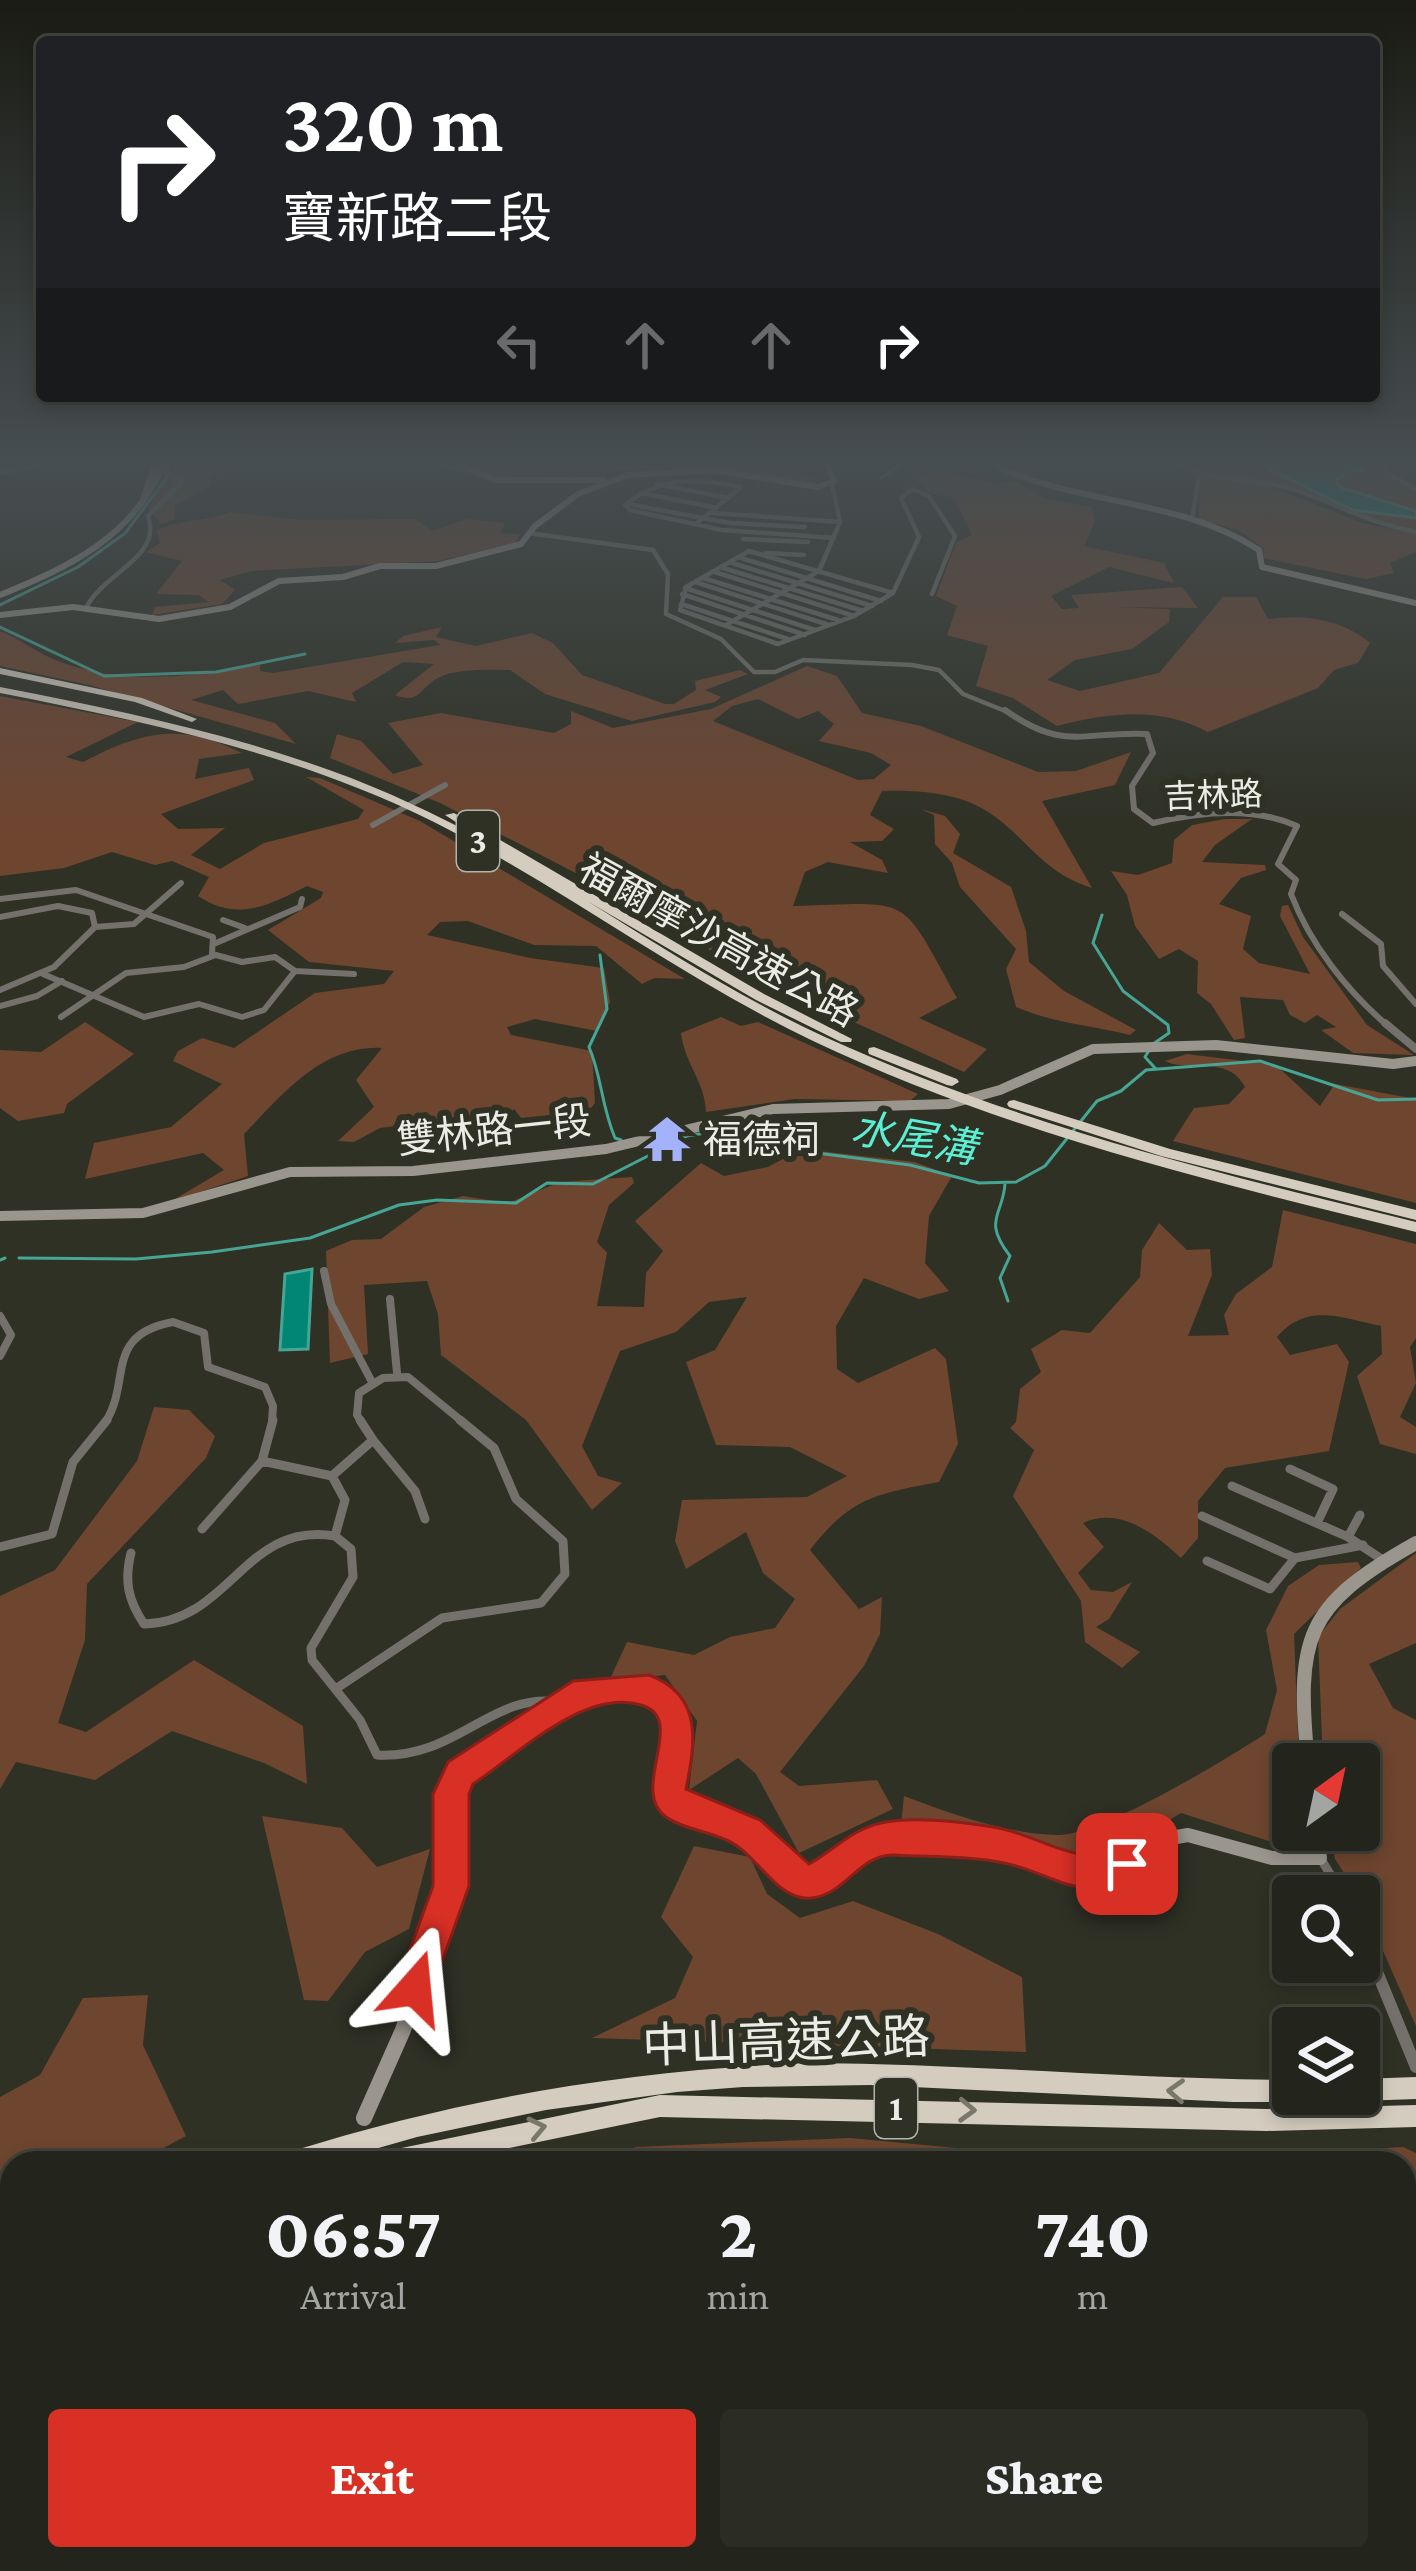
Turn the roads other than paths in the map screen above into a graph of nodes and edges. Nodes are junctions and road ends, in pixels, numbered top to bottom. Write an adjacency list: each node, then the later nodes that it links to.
1 (98, 585): 27 (street)
2 (272, 585): 27 (street)
3 (667, 585): 65 (street, 吉林路)
4 (691, 585): 17 (street)
5 (703, 585): 25 (street)
6 (725, 585): 21 (street)
7 (759, 585): 18 (street)
8 (777, 585): 16 (street)
9 (796, 585): 16 (street)
10 (801, 585): 26 (street)
11 (829, 585): 22 (street)
12 (865, 585): 19 (street)
13 (896, 585): 19 (street)
14 (933, 585): 20 (street)
15 (1333, 585): 23 (street)
16 (789, 588): 18 (street); 29 (street)
17 (684, 591): 24 (street); 28 (street); 31 (street)
18 (781, 593): 21 (street); 32 (street)
19 (892, 593): 22 (street)
20 (932, 594)
21 (770, 599): 25 (street); 34 (street)
22 (880, 601): 26 (street)
23 (1416, 603)
24 (681, 604): 33 (street); 35 (street)
25 (762, 604): 28 (street); 36 (street)
26 (872, 606): 29 (street)
27 (86, 608): 30 (street)
28 (752, 610): 31 (street); 37 (street)
29 (862, 611): 32 (street)
30 (0, 615)
31 (743, 615): 33 (street); 38 (street)
32 (854, 616): 34 (street)
33 (733, 621): 35 (street); 39 (street)
34 (842, 621): 36 (street)
35 (724, 626): 39 (street)
36 (830, 626): 37 (street)
37 (817, 631): 38 (street)
38 (805, 635): 39 (street)
39 (792, 640)
40 (0, 671): 42 (highway)
41 (0, 686): 42 (highway, 福爾摩沙高速公路 / 3); 67 (highway, 福爾摩沙高速公路 / 3)
42 (192, 719): 67 (highway, 福爾摩沙高速公路 / 3)
43 (445, 785): 44 (street)
44 (373, 825)
45 (181, 883): 48 (street)
46 (0, 899): 48 (street)
47 (302, 899): 53 (street)
48 (149, 913): 52 (street); 54 (street)
49 (1342, 914): 62 (street)
50 (0, 917): 52 (street)
51 (224, 920): 53 (street)
52 (95, 927): 57 (street)
53 (247, 928): 54 (street)
54 (214, 944): 55 (street)
55 (214, 955): 56 (street); 61 (street)
56 (295, 971): 58 (street); 61 (street)
57 (43, 974): 59 (street); 60 (street)
58 (354, 974)
59 (62, 981): 61 (street); 63 (street)
60 (0, 990)
61 (96, 993): 64 (street)
62 (1416, 1004)
63 (0, 1006)
64 (61, 1018)
65 (1416, 1049)
66 (1416, 1061): 70 (street, 雙林路一段)
67 (922, 1076): 68 (highway, 福爾摩沙高速公路 / 3)
68 (1163, 1158): 69 (highway, 福爾摩沙高速公路 / 3); 71 (highway, 福爾摩沙高速公路 / 3)
69 (1416, 1215)
70 (0, 1216)
71 (1416, 1230)
72 (325, 1270): 77 (street)
73 (390, 1299): 76 (street)
74 (0, 1316): 75 (street)
75 (0, 1356)
76 (398, 1373): 77 (street); 97 (street)
77 (373, 1384): 78 (street)
78 (373, 1440): 81 (street); 85 (street)
79 (262, 1461): 81 (street); 87 (street); 92 (street)
80 (1290, 1469): 86 (street)
81 (332, 1476): 88 (street)
82 (1232, 1486): 86 (street)
83 (1360, 1515): 89 (street)
84 (1202, 1516): 94 (street)
85 (425, 1519)
86 (1317, 1523): 89 (street)
87 (202, 1529)
88 (335, 1536): 93 (street); 97 (street)
89 (1348, 1537): 91 (street)
90 (1416, 1543): 96 (street)
91 (1363, 1545): 94 (street); 96 (street)
92 (0, 1547)
93 (131, 1553)
94 (1295, 1558): 95 (street)
95 (1207, 1561)
96 (1384, 1561): 99 (street)
97 (337, 1688): 98 (street)
98 (562, 1702): 101 (street); 109 (street)
99 (1308, 1743)
100 (1319, 1851): 101 (street)
101 (1320, 1858): 102 (street)
102 (1330, 1875)
103 (1380, 1978): 104 (street)
104 (1416, 2067)
105 (1416, 2088): 106 (highway)
106 (1380, 2089)
107 (1272, 2091): 110 (highway, 中山高速公路 / 1, one-way to 110)
108 (1416, 2116): 111 (highway, 中山高速公路 / 1, one-way to 108)
109 (364, 2118)
110 (329, 2151)
111 (441, 2151)

